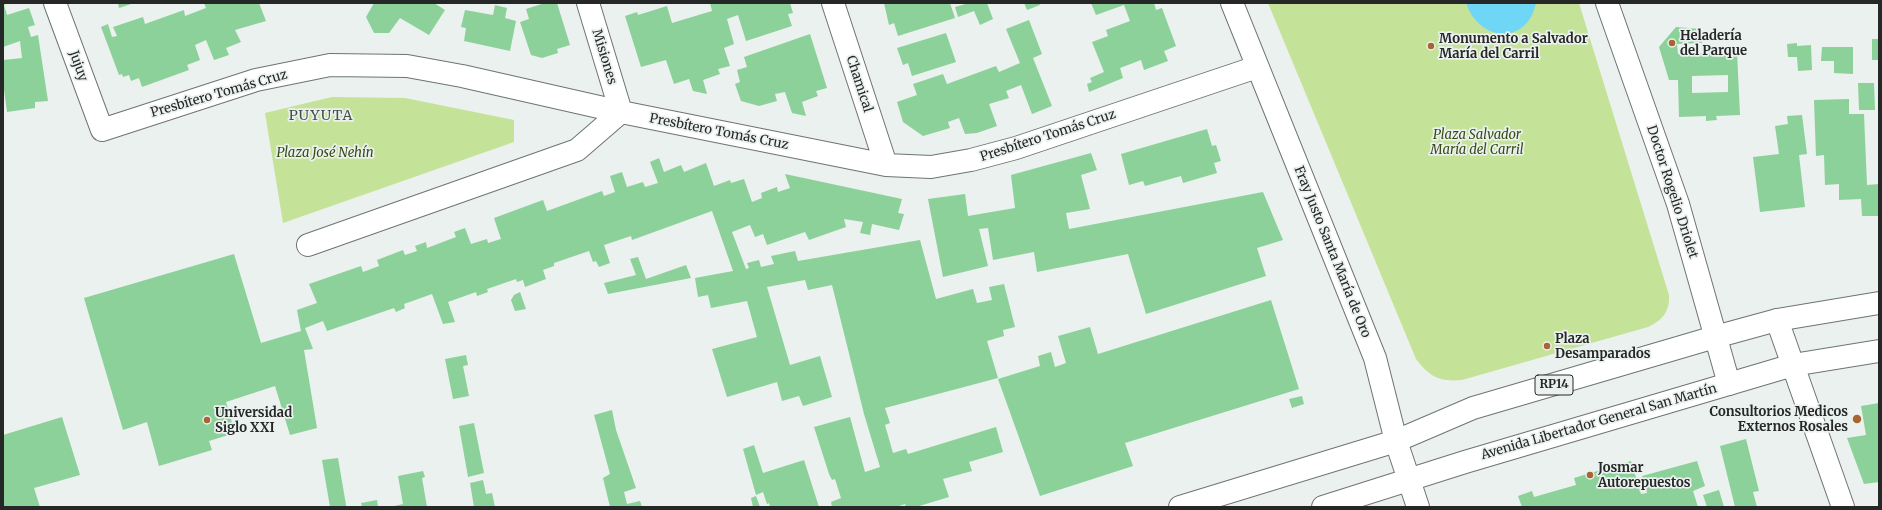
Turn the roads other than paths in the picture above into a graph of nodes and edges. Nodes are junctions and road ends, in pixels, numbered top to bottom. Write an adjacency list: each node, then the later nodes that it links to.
1 (55, 3): 8 (street, Jujuy)
2 (588, 3): 7 (street, Misiones)
3 (833, 3): 9 (street, Chamical)
4 (1232, 3): 6 (street, Fray Justo Santa María de Oro)
5 (1607, 3): 13 (street, Doctor Rogelio Driolet)
6 (1258, 67): 9 (street, Presbítero Tomás Cruz); 17 (street, Fray Justo Santa María de Oro)
7 (620, 112): 8 (street, Presbítero Tomás Cruz); 9 (street, Presbítero Tomás Cruz); 10 (street)
8 (102, 130)
9 (886, 165)
10 (308, 245)
11 (1879, 303): 12 (street, RP14)
12 (1777, 320): 13 (street, RP14); 15 (street)
13 (1715, 338): 16 (street, Doctor Rogelio Driolet); 17 (street, RP14)
14 (1879, 351): 15 (street, Avenida Libertador General San Martín)
15 (1793, 365): 16 (street, Avenida Libertador General San Martín); 22 (street)
16 (1729, 384): 18 (street, Avenida Libertador General San Martín)
17 (1396, 441): 18 (street, Fray Justo Santa María de Oro); 19 (street, RP14)
18 (1409, 480): 20 (street, Avenida Libertador General San Martín); 21 (street, Fray Justo Santa María de Oro)
19 (1180, 507)
20 (1323, 507)
21 (1418, 507)
22 (1843, 507)

